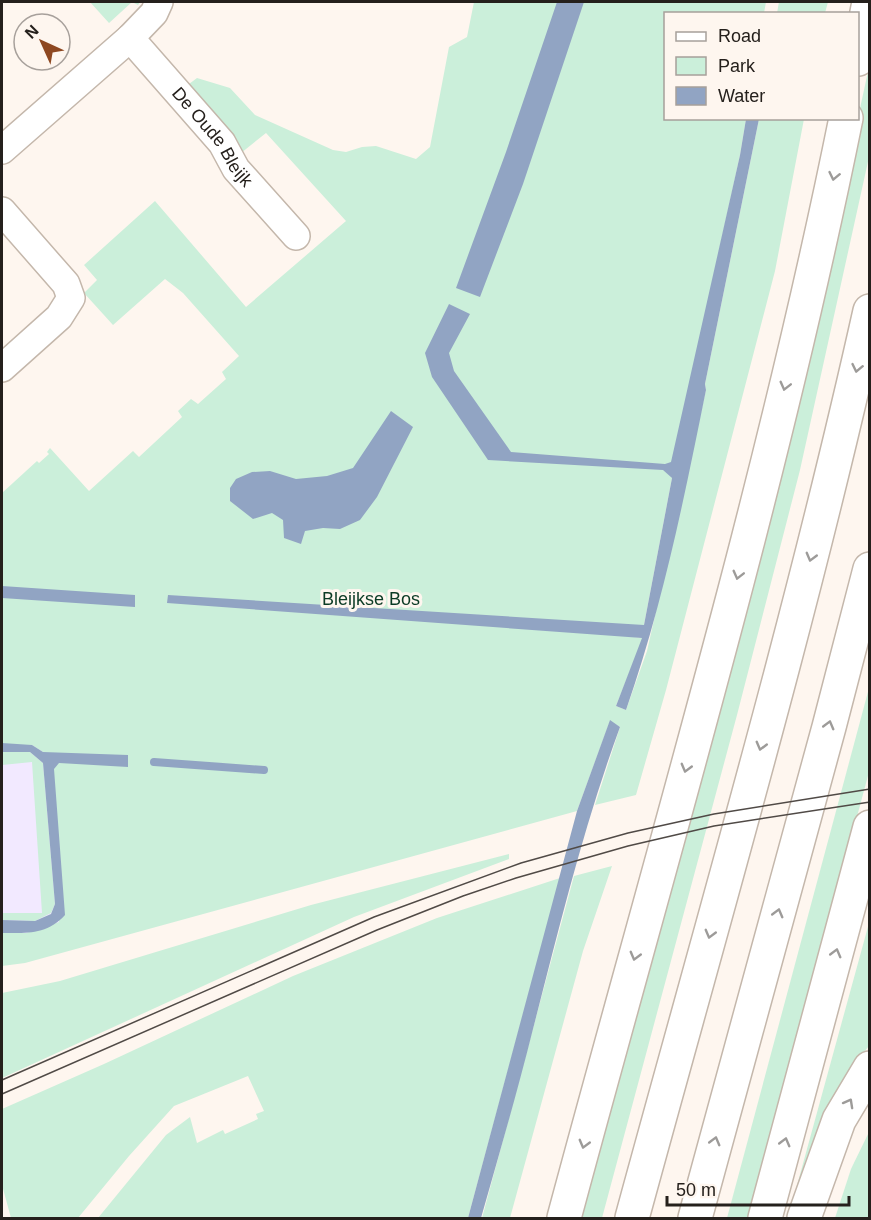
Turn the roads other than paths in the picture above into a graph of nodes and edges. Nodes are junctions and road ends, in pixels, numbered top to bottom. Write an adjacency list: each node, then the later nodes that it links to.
1 (159, 2): 3 (street)
2 (868, 2): 4 (highway)
3 (130, 38): 6 (street); 8 (street, De Oude Bleijk)
4 (859, 53)
5 (846, 120): 14 (highway, one-way to 14)
6 (2, 150)
7 (2, 211): 10 (street)
8 (296, 236)
9 (870, 311): 15 (highway, one-way to 15)
10 (2, 368)
11 (870, 569): 16 (highway, one-way to 11)
12 (870, 826): 17 (highway, one-way to 12)
13 (870, 1068): 18 (highway, one-way to 13)
14 (564, 1218)
15 (632, 1218)
16 (695, 1218)
17 (765, 1218)
18 (804, 1218)

